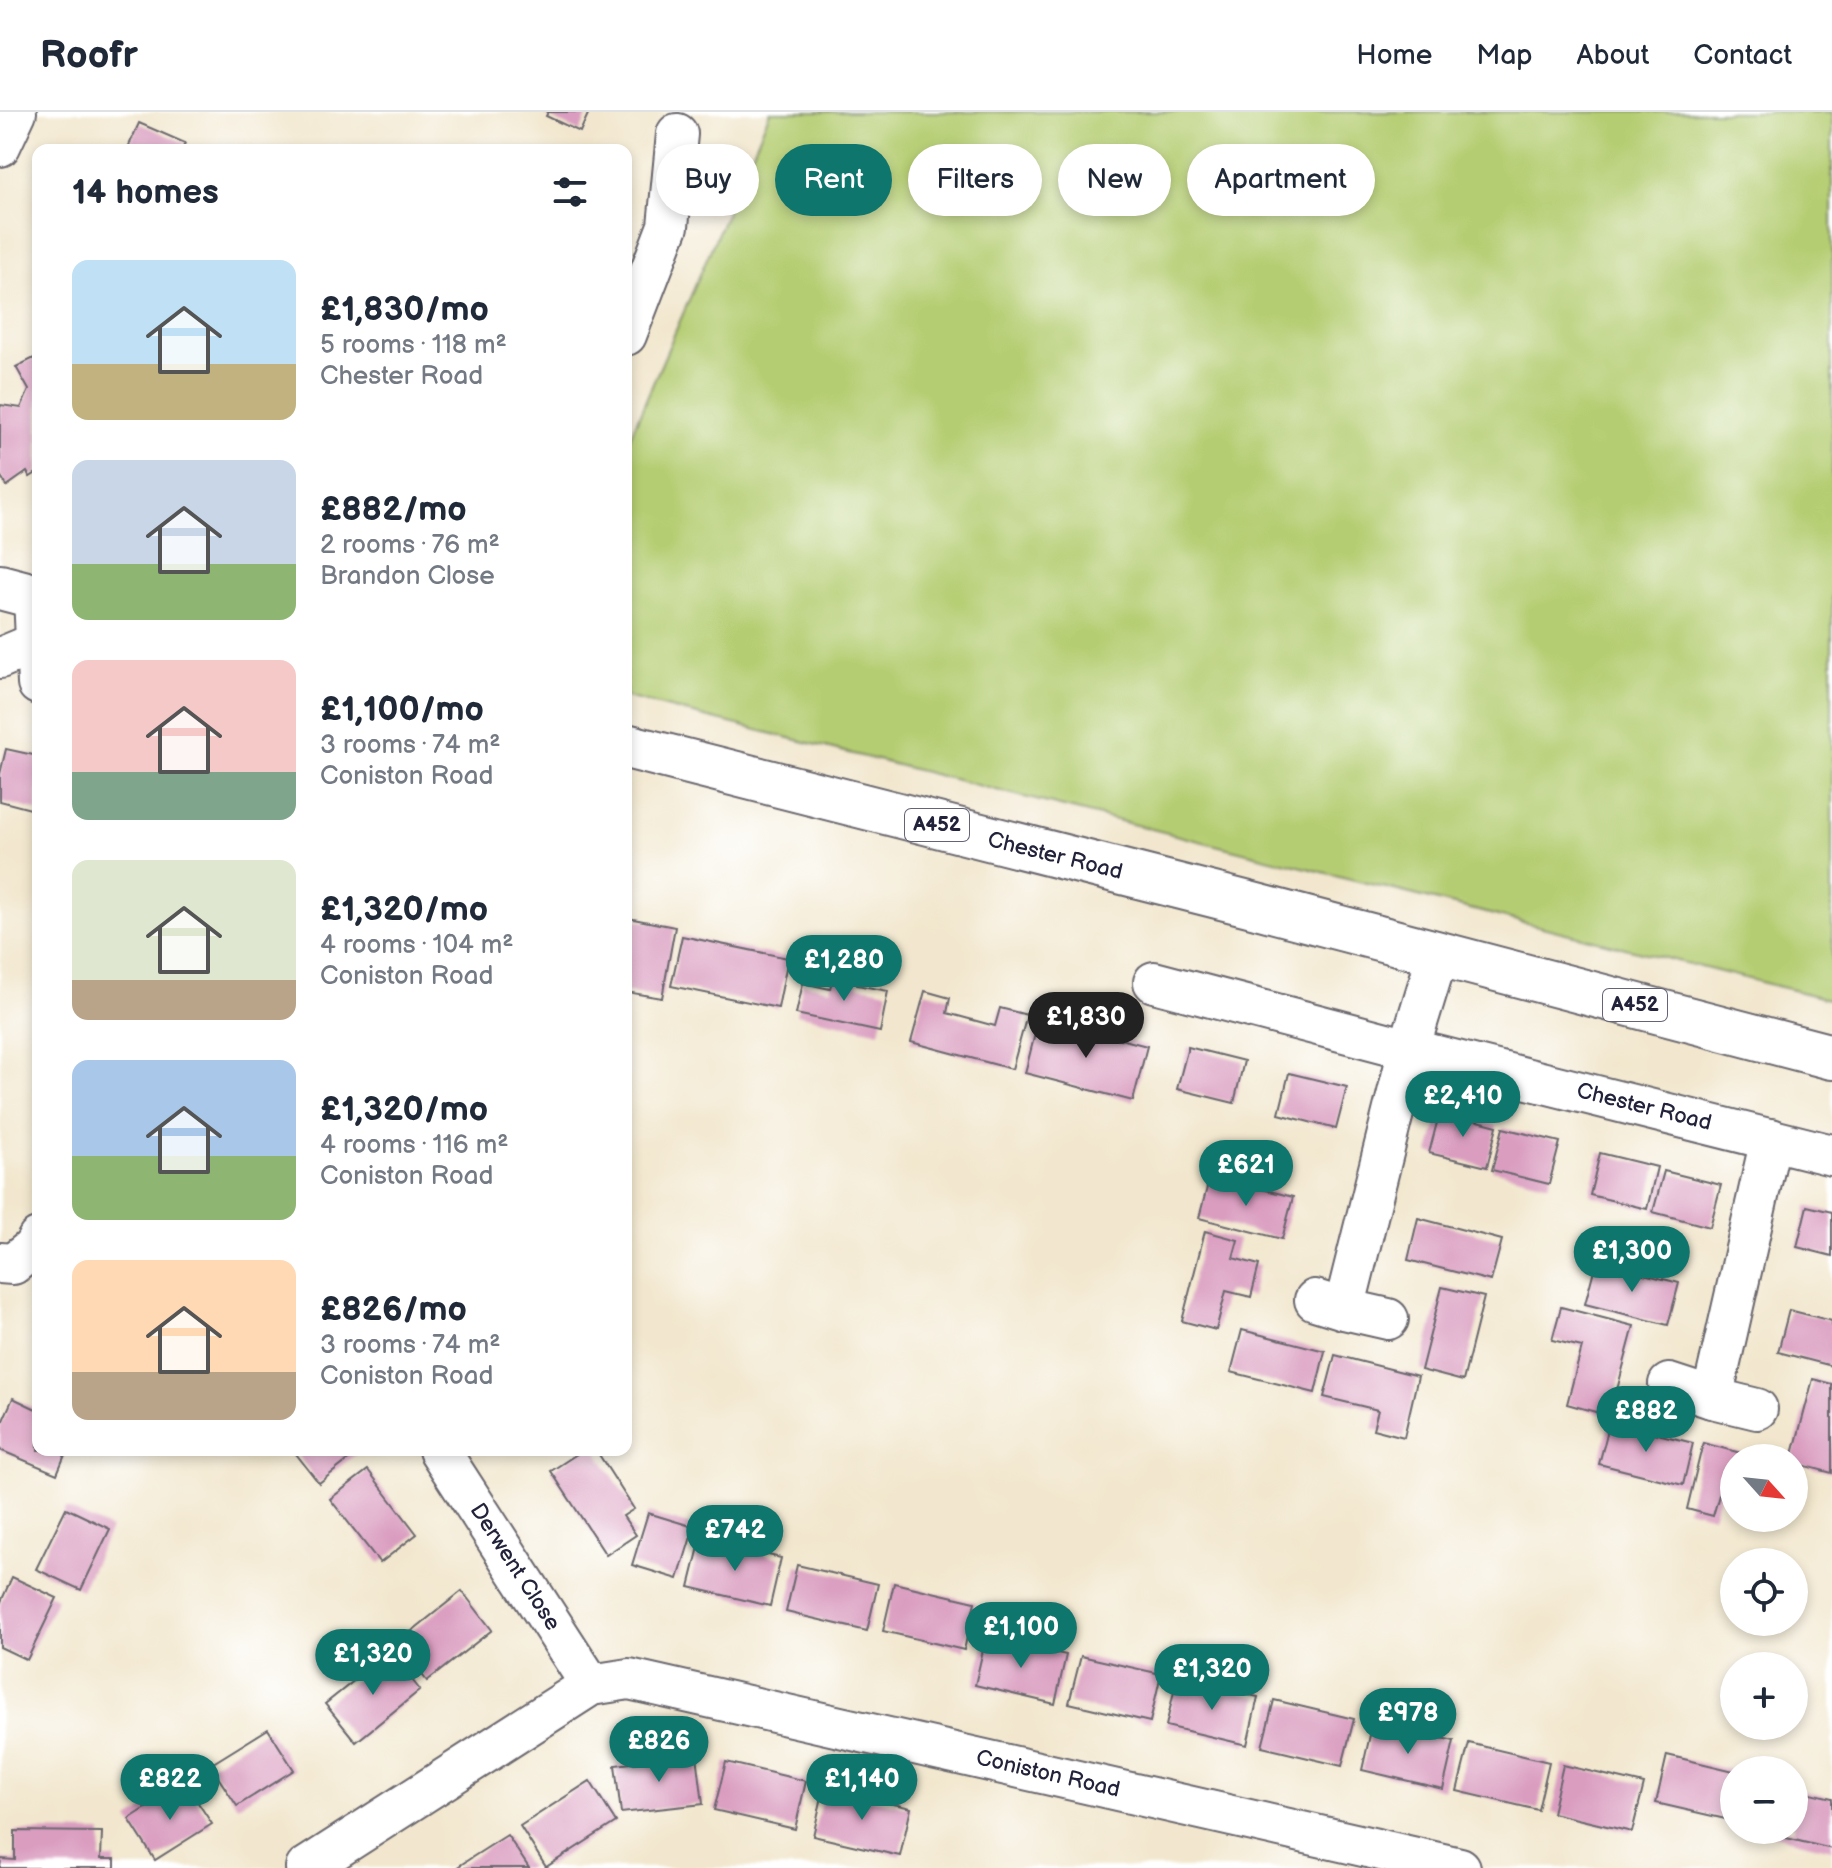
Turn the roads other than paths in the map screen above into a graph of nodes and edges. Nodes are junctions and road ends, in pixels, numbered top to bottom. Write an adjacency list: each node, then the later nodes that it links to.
1 (16, 112): 3 (street)
2 (677, 134): 4 (street)
3 (0, 146)
4 (632, 319)
5 (24, 593): 6 (street)
6 (32, 626)
7 (32, 645): 8 (street)
8 (0, 658)
9 (632, 748): 10 (highway, Chester Road / A452)
10 (1438, 954): 12 (street); 13 (highway, Chester Road / A452)
11 (1154, 982): 12 (street, Chester Road)
12 (1409, 1049): 14 (street, Chester Road); 18 (street)
13 (1832, 1057)
14 (1771, 1139): 15 (street, Chester Road); 20 (street)
15 (1832, 1155)
16 (32, 1249): 17 (street)
17 (0, 1263)
18 (1388, 1319)
19 (1669, 1384): 20 (street)
20 (1712, 1398): 21 (street)
21 (1757, 1409)
22 (443, 1456): 23 (street, Derwent Close)
23 (591, 1685): 24 (street, Coniston Road); 25 (street, Coniston Road)
24 (306, 1868)
25 (1460, 1868)

